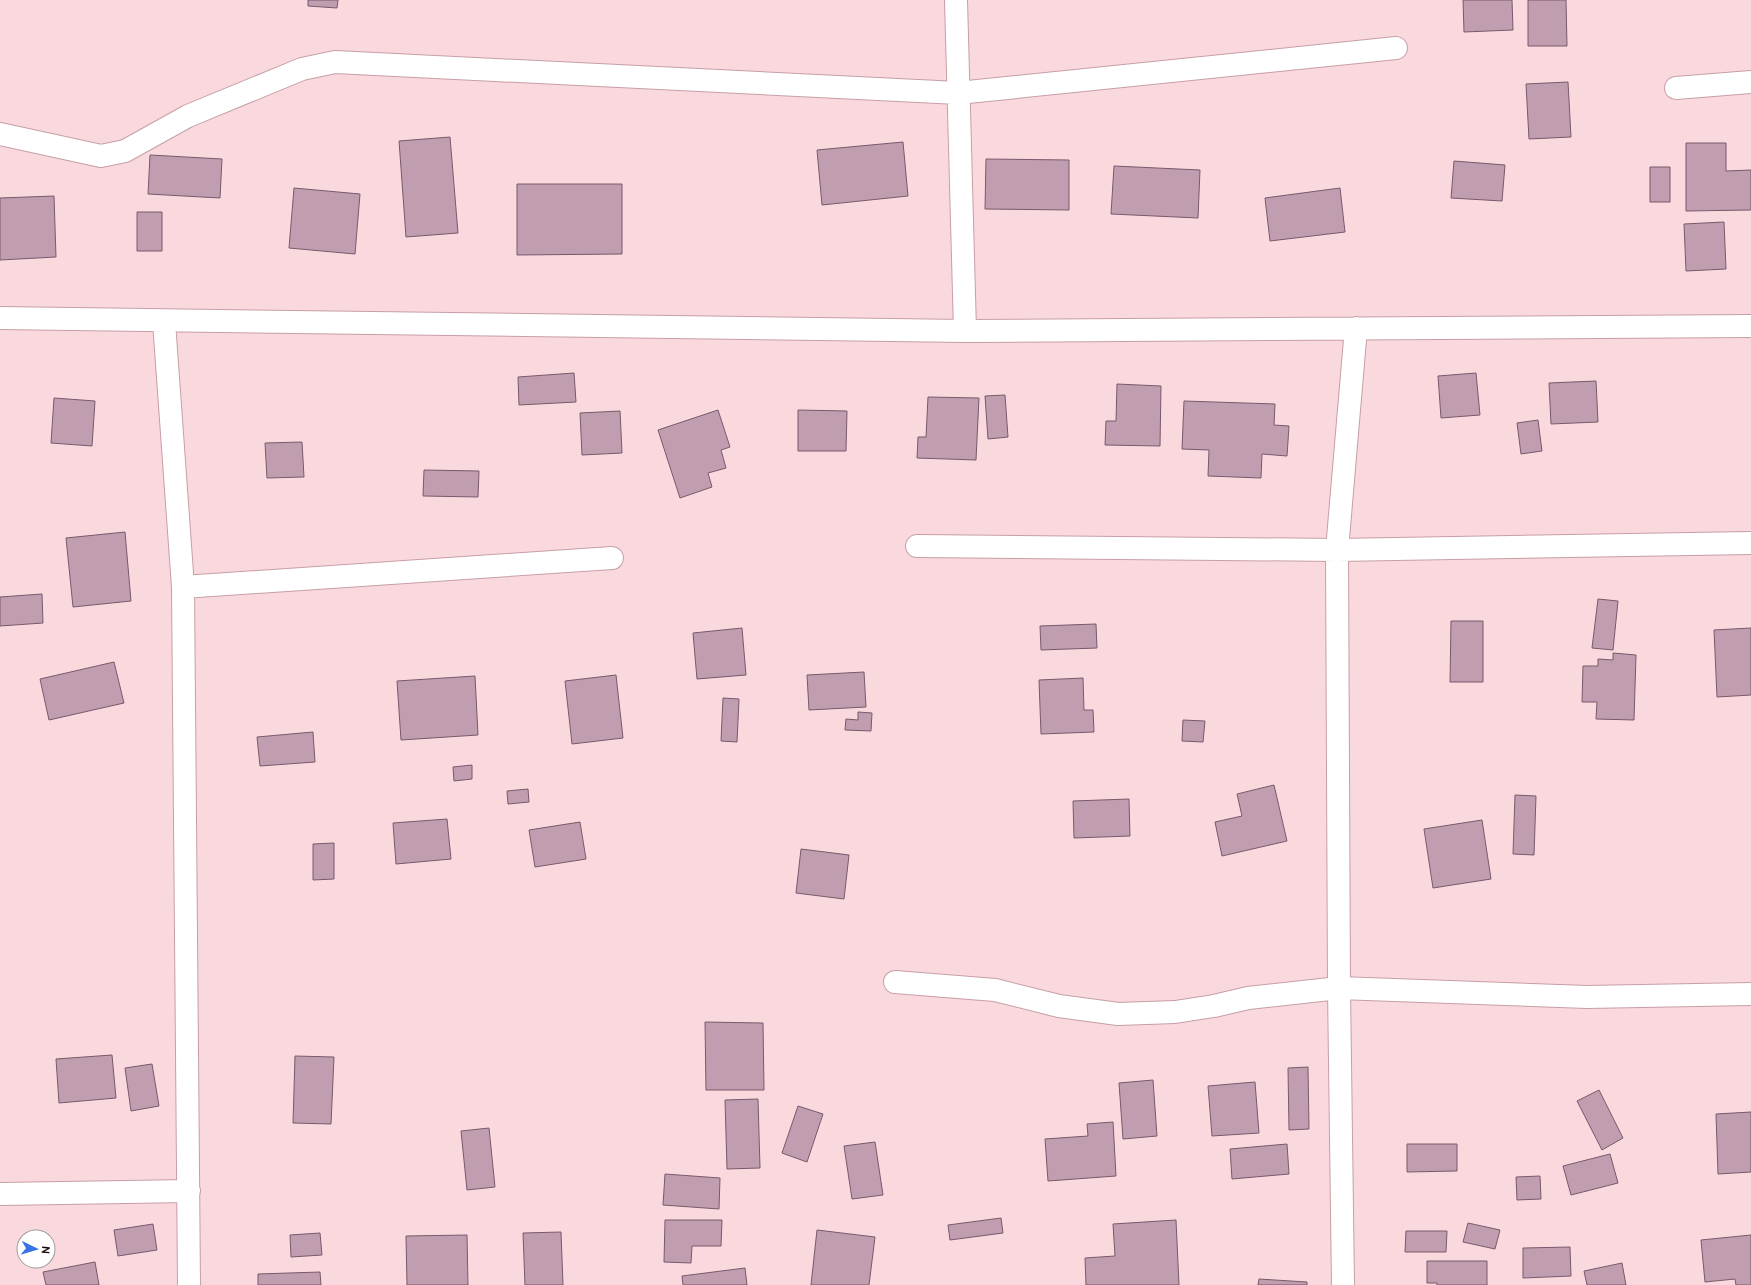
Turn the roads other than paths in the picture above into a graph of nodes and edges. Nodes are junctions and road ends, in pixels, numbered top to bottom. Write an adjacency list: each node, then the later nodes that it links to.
1 (956, 0): 5 (street)
2 (1396, 48): 5 (street)
3 (1751, 82): 4 (street)
4 (1676, 88)
5 (958, 93): 6 (street); 11 (street)
6 (0, 134)
7 (0, 318): 8 (street)
8 (164, 322): 11 (street); 16 (street)
9 (1751, 326): 10 (street)
10 (1356, 328): 11 (street); 14 (street)
11 (965, 331)
12 (1751, 543): 14 (street)
13 (917, 546): 14 (street)
14 (1337, 550): 18 (street)
15 (612, 558): 16 (street)
16 (183, 587): 20 (street)
17 (895, 982): 18 (street)
18 (1339, 988): 19 (street); 23 (street)
19 (1751, 994)
20 (190, 1191): 21 (street); 22 (street)
21 (0, 1194)
22 (189, 1285)
23 (1343, 1285)

